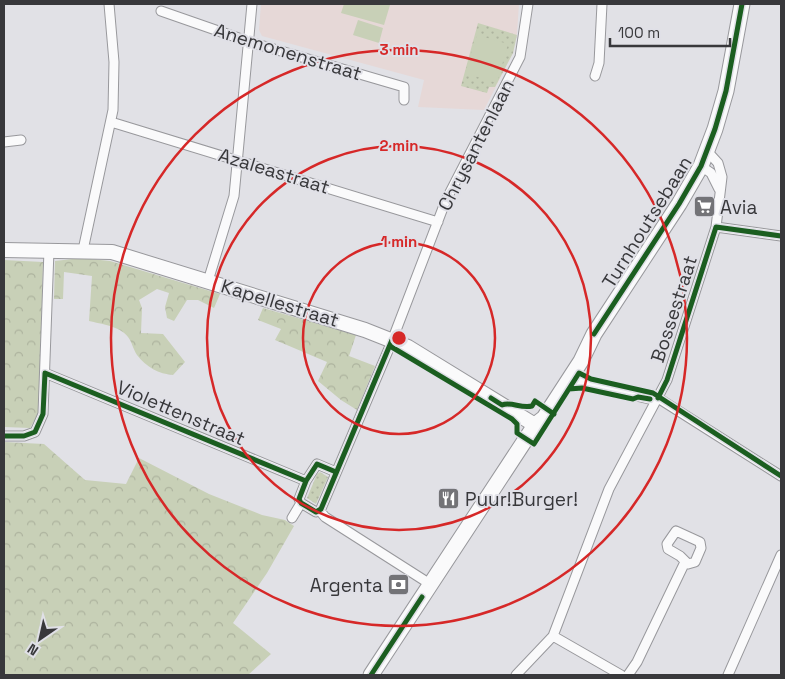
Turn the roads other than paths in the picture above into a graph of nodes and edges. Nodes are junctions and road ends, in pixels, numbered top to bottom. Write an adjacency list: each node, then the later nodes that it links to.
1 (109, 4): 10 (street)
2 (252, 4): 7 (street)
3 (528, 4): 17 (street, Chrysantenlaan)
4 (602, 4): 8 (street)
5 (742, 4): 13 (main road, Turnhoutsebaan)
6 (161, 11): 7 (street, Anemonenstraat)
7 (250, 42): 9 (street, Anemonenstraat); 14 (street)
8 (595, 76)
9 (404, 100)
10 (111, 122): 14 (street, Azaleastraat); 22 (street)
11 (21, 140): 12 (street)
12 (4, 142)
13 (707, 151): 15 (main road, Turnhoutsebaan); 16 (street, Bossestraat)
14 (238, 160): 17 (street, Azaleastraat); 23 (street)
15 (701, 166): 16 (street); 24 (main road, Turnhoutsebaan)
16 (719, 192): 18 (street, Bossestraat)
17 (438, 222): 25 (street, Chrysantenlaan)
18 (716, 227): 19 (street); 28 (street, Bossestraat)
19 (781, 236)
20 (4, 250): 21 (street, Kapellestraat)
21 (49, 250): 22 (street, Kapellestraat); 26 (street)
22 (83, 250): 23 (street, Kapellestraat)
23 (208, 281): 25 (street, Kapellestraat)
24 (594, 334): 27 (main road, Turnhoutsebaan); 29 (main road, Turnhoutsebaan)
25 (392, 340): 29 (street, Kapellestraat); 31 (street, Chrysantenlaan)
26 (44, 372): 30 (street); 33 (street, Violettenstraat)
27 (570, 378): 28 (street); 29 (main road, Turnhoutsebaan)
28 (658, 398): 32 (street); 40 (street, Bossestraat)
29 (534, 425): 39 (main road, Turnhoutsebaan)
30 (4, 436)
31 (336, 472): 33 (street); 35 (street, Chrysantenlaan)
32 (781, 476)
33 (306, 481): 34 (street)
34 (301, 503): 35 (street); 36 (street)
35 (320, 512): 39 (street)
36 (292, 518)
37 (781, 554): 45 (street)
38 (685, 562): 44 (street)
39 (430, 584): 41 (main road, Turnhoutsebaan)
40 (553, 636): 42 (street, Bossestraat); 43 (street)
41 (371, 675)
42 (516, 675)
43 (621, 675)
44 (628, 675)
45 (728, 675)

